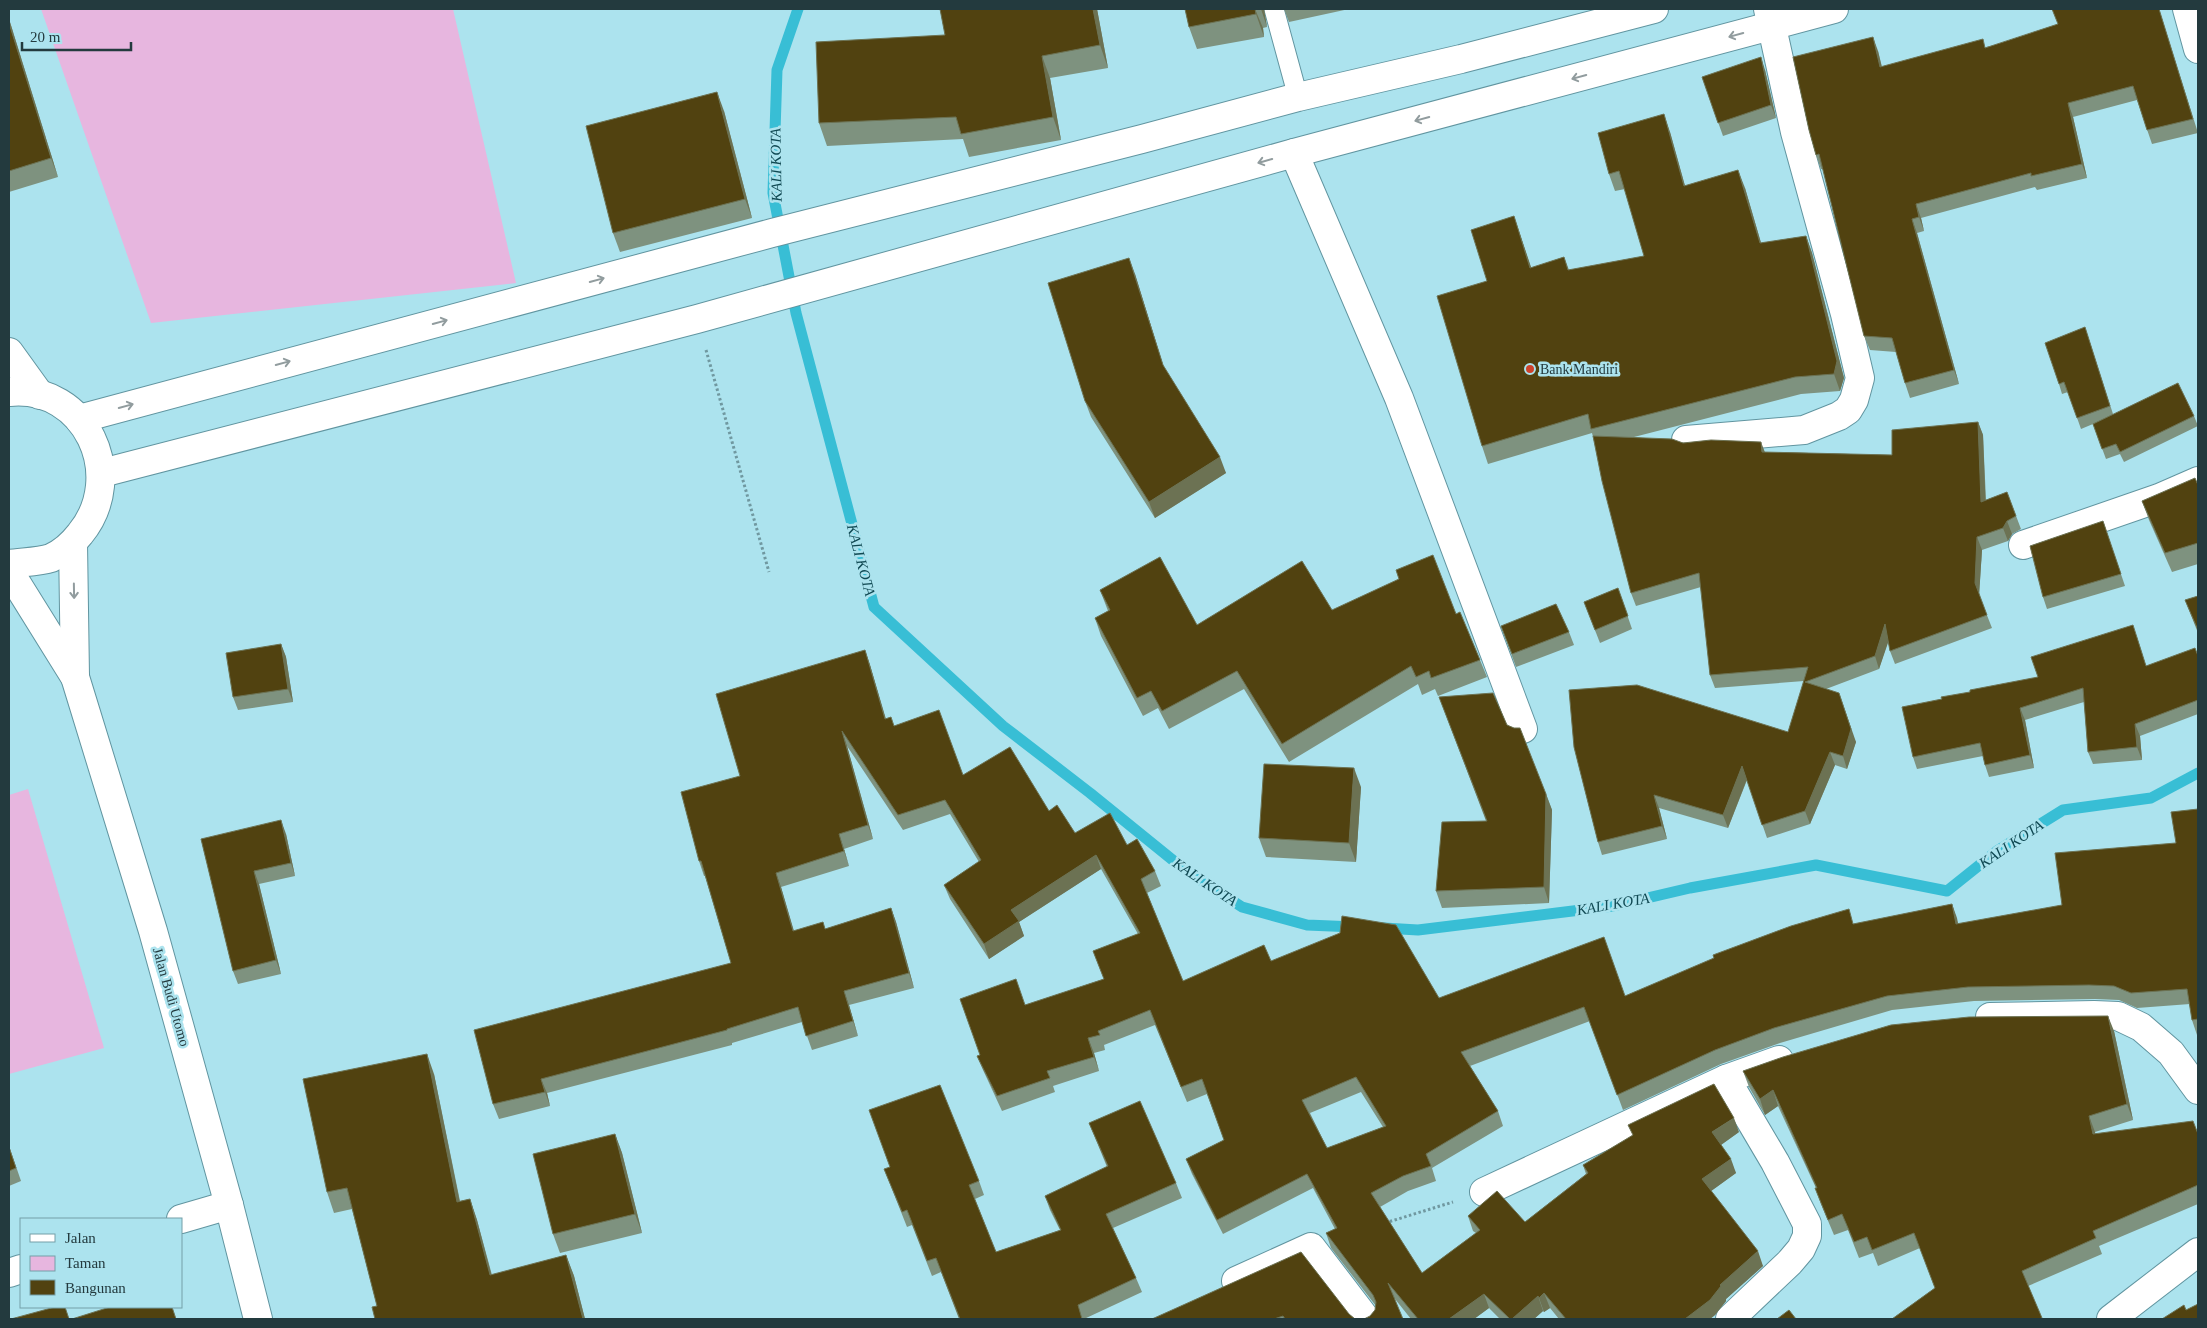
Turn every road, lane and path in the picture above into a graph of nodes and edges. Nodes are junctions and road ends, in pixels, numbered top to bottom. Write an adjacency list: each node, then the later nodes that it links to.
1 (1274, 9): 7 (lane)
2 (1654, 9): 7 (street)
3 (1834, 9): 5 (street)
4 (2187, 9): 6 (street)
5 (1771, 17): 8 (street, one-way to 8); 14 (street)
6 (2198, 49)
7 (1298, 97): 13 (street, one-way to 7)
8 (1294, 153): 9 (street, one-way to 9); 23 (street)
9 (697, 318): 15 (street); 21 (path)
10 (9, 352): 12 (street)
11 (9, 392): 12 (street)
12 (40, 395): 13 (street)
13 (79, 419): 15 (street)
14 (1686, 440)
15 (102, 473): 17 (street)
16 (2198, 481): 18 (street)
17 (73, 543): 19 (street); 22 (street, Jalan Budi Utomo, one-way to 22)
18 (2023, 545)
19 (9, 564)
20 (9, 571): 22 (street, Jalan Budi Utomo)
21 (769, 572)
22 (75, 677): 29 (street, Jalan Budi Utomo)
23 (1523, 729)
24 (1966, 1018): 27 (street)
25 (1802, 1053): 26 (street)
26 (1726, 1079): 28 (street); 36 (street)
27 (2198, 1090)
28 (1484, 1192): 31 (path)
29 (229, 1205): 30 (street); 34 (street, Jalan Budi Utomo)
30 (182, 1220)
31 (1384, 1224)
32 (2198, 1252): 37 (street)
33 (1216, 1291): 35 (street)
34 (258, 1319)
35 (1366, 1319)
36 (1730, 1319)
37 (2111, 1319)

